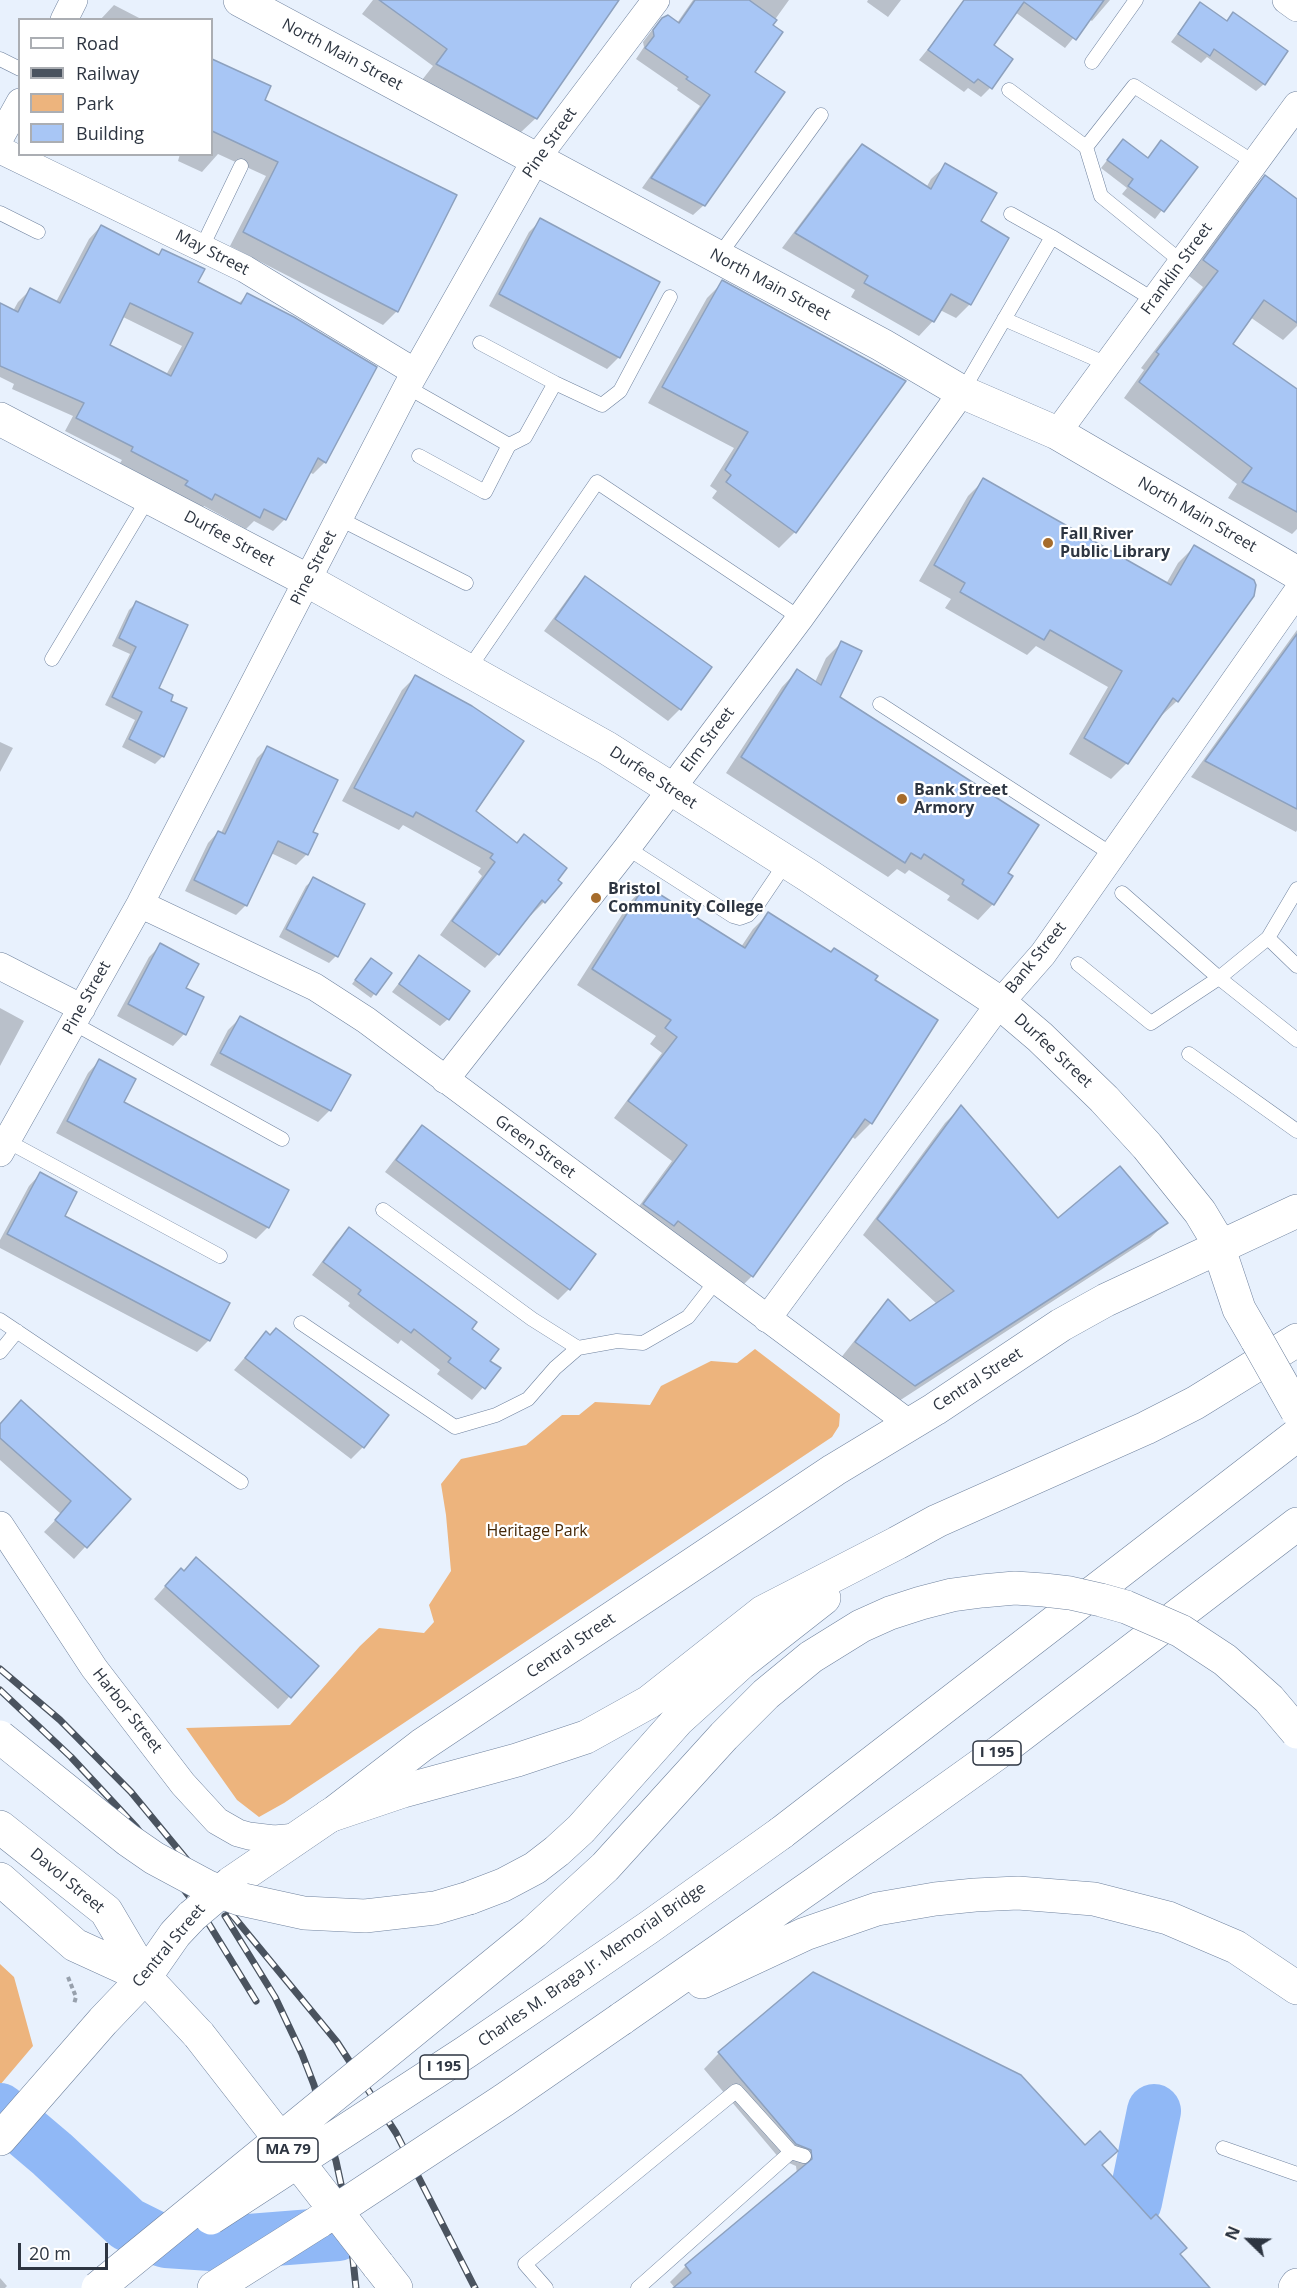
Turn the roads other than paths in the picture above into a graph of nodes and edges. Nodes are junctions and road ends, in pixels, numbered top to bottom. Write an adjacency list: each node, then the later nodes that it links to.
1 (74, 0): 7 (street)
2 (240, 0): 18 (main road, North Main Street)
3 (656, 0): 18 (street, Pine Street)
4 (1136, 0): 9 (lane)
5 (1286, 0): 6 (street)
6 (1297, 8)
7 (65, 18)
8 (0, 59): 10 (lane)
9 (1092, 62)
10 (18, 68)
11 (1008, 90): 16 (lane)
12 (1297, 105): 19 (street, Franklin Street)
13 (18, 106): 15 (street)
14 (821, 115): 26 (lane)
15 (0, 138)
16 (1086, 147): 19 (lane); 27 (lane)
17 (0, 150): 25 (street, May Street)
18 (536, 159): 26 (main road, North Main Street); 33 (street, Pine Street)
19 (1255, 163): 27 (street, Franklin Street)
20 (241, 166): 25 (lane)
21 (0, 213): 23 (lane)
22 (1011, 214): 24 (lane)
23 (38, 232)
24 (1052, 237): 29 (lane); 30 (lane)
25 (202, 247): 33 (street, May Street)
26 (718, 257): 35 (main road, North Main Street)
27 (1182, 262): 29 (street, Franklin Street)
28 (670, 297): 34 (lane)
29 (1154, 300): 32 (street, Franklin Street)
30 (1004, 319): 32 (lane); 35 (lane)
31 (480, 343): 34 (lane)
32 (1107, 364): 37 (street, Franklin Street)
33 (411, 380): 38 (lane); 41 (street, Pine Street)
34 (555, 383): 38 (lane)
35 (962, 392): 37 (main road, North Main Street); 46 (street, Elm Street)
36 (0, 419): 40 (main road, Durfee Street)
37 (1057, 433): 42 (main road, North Main Street)
38 (509, 445): 39 (lane)
39 (419, 456)
40 (149, 497): 43 (main road, Durfee Street); 47 (lane)
41 (340, 519): 43 (street, Pine Street); 44 (lane)
42 (1297, 573)
43 (307, 580): 48 (main road, Durfee Street); 56 (street, Pine Street)
44 (466, 583)
45 (1297, 592): 52 (street, Bank Street)
46 (800, 618): 48 (lane); 50 (street, Elm Street)
47 (52, 659)
48 (468, 670): 50 (main road, Durfee Street)
49 (880, 704): 52 (lane)
50 (672, 789): 51 (street, Elm Street); 53 (main road, Durfee Street)
51 (627, 848): 53 (lane); 66 (street, Elm Street)
52 (1113, 855): 62 (street, Bank Street)
53 (787, 861): 62 (main road, Durfee Street)
54 (1297, 889): 57 (lane)
55 (1122, 893): 61 (lane)
56 (140, 904): 63 (street, Pine Street); 66 (street, Green Street)
57 (1268, 938): 60 (lane); 61 (lane)
58 (1078, 964): 61 (lane)
59 (0, 966): 63 (street)
60 (1297, 966)
61 (1219, 978): 64 (lane)
62 (1000, 1003): 72 (main road, Durfee Street); 75 (street, Bank Street)
63 (77, 1015): 68 (lane); 69 (street, Pine Street)
64 (1297, 1040)
65 (1189, 1054): 67 (lane)
66 (445, 1080): 74 (street, Green Street)
67 (1297, 1131)
68 (282, 1139)
69 (3, 1147): 73 (lane)
70 (383, 1210): 80 (lane)
71 (1297, 1211): 72 (main road, Central Street)
72 (1219, 1248): 82 (main road, Durfee Street, bridge); 83 (main road, Central Street)
73 (220, 1256)
74 (716, 1281): 75 (street, Green Street); 80 (lane)
75 (767, 1319): 83 (street, Green Street)
76 (0, 1320): 78 (lane)
77 (301, 1323): 80 (lane)
78 (17, 1331): 81 (lane); 85 (lane)
79 (1297, 1340): 88 (main road)
80 (578, 1348)
81 (0, 1352)
82 (1297, 1411)
83 (910, 1424): 91 (main road, Central Street)
84 (1297, 1435): 101 (main road, Charles M. Braga Jr. Memorial Bridge / I 195, bridge)
85 (241, 1482)
86 (1297, 1524): 97 (main road, I 195)
87 (0, 1525): 93 (street, Harbor Street)
88 (897, 1543): 90 (main road, bridge); 91 (main road)
89 (1297, 1731): 101 (main road, bridge)
90 (0, 1737)
91 (329, 1816): 93 (main road, Central Street)
92 (0, 1827): 95 (main road, Davol Street / MA 79)
93 (297, 1837): 95 (main road, Central Street, bridge)
94 (0, 1879): 95 (main road, MA 79)
95 (145, 1977): 98 (main road, Central Street); 103 (main road, MA 79, bridge)
96 (1297, 1988): 97 (main road)
97 (621, 2019): 102 (main road, I 195, bridge)
98 (0, 2139)
99 (1223, 2148): 100 (lane)
100 (1297, 2174)
101 (98, 2288)
102 (214, 2288)
103 (396, 2288)
104 (546, 2288): 105 (lane)
105 (638, 2288)

